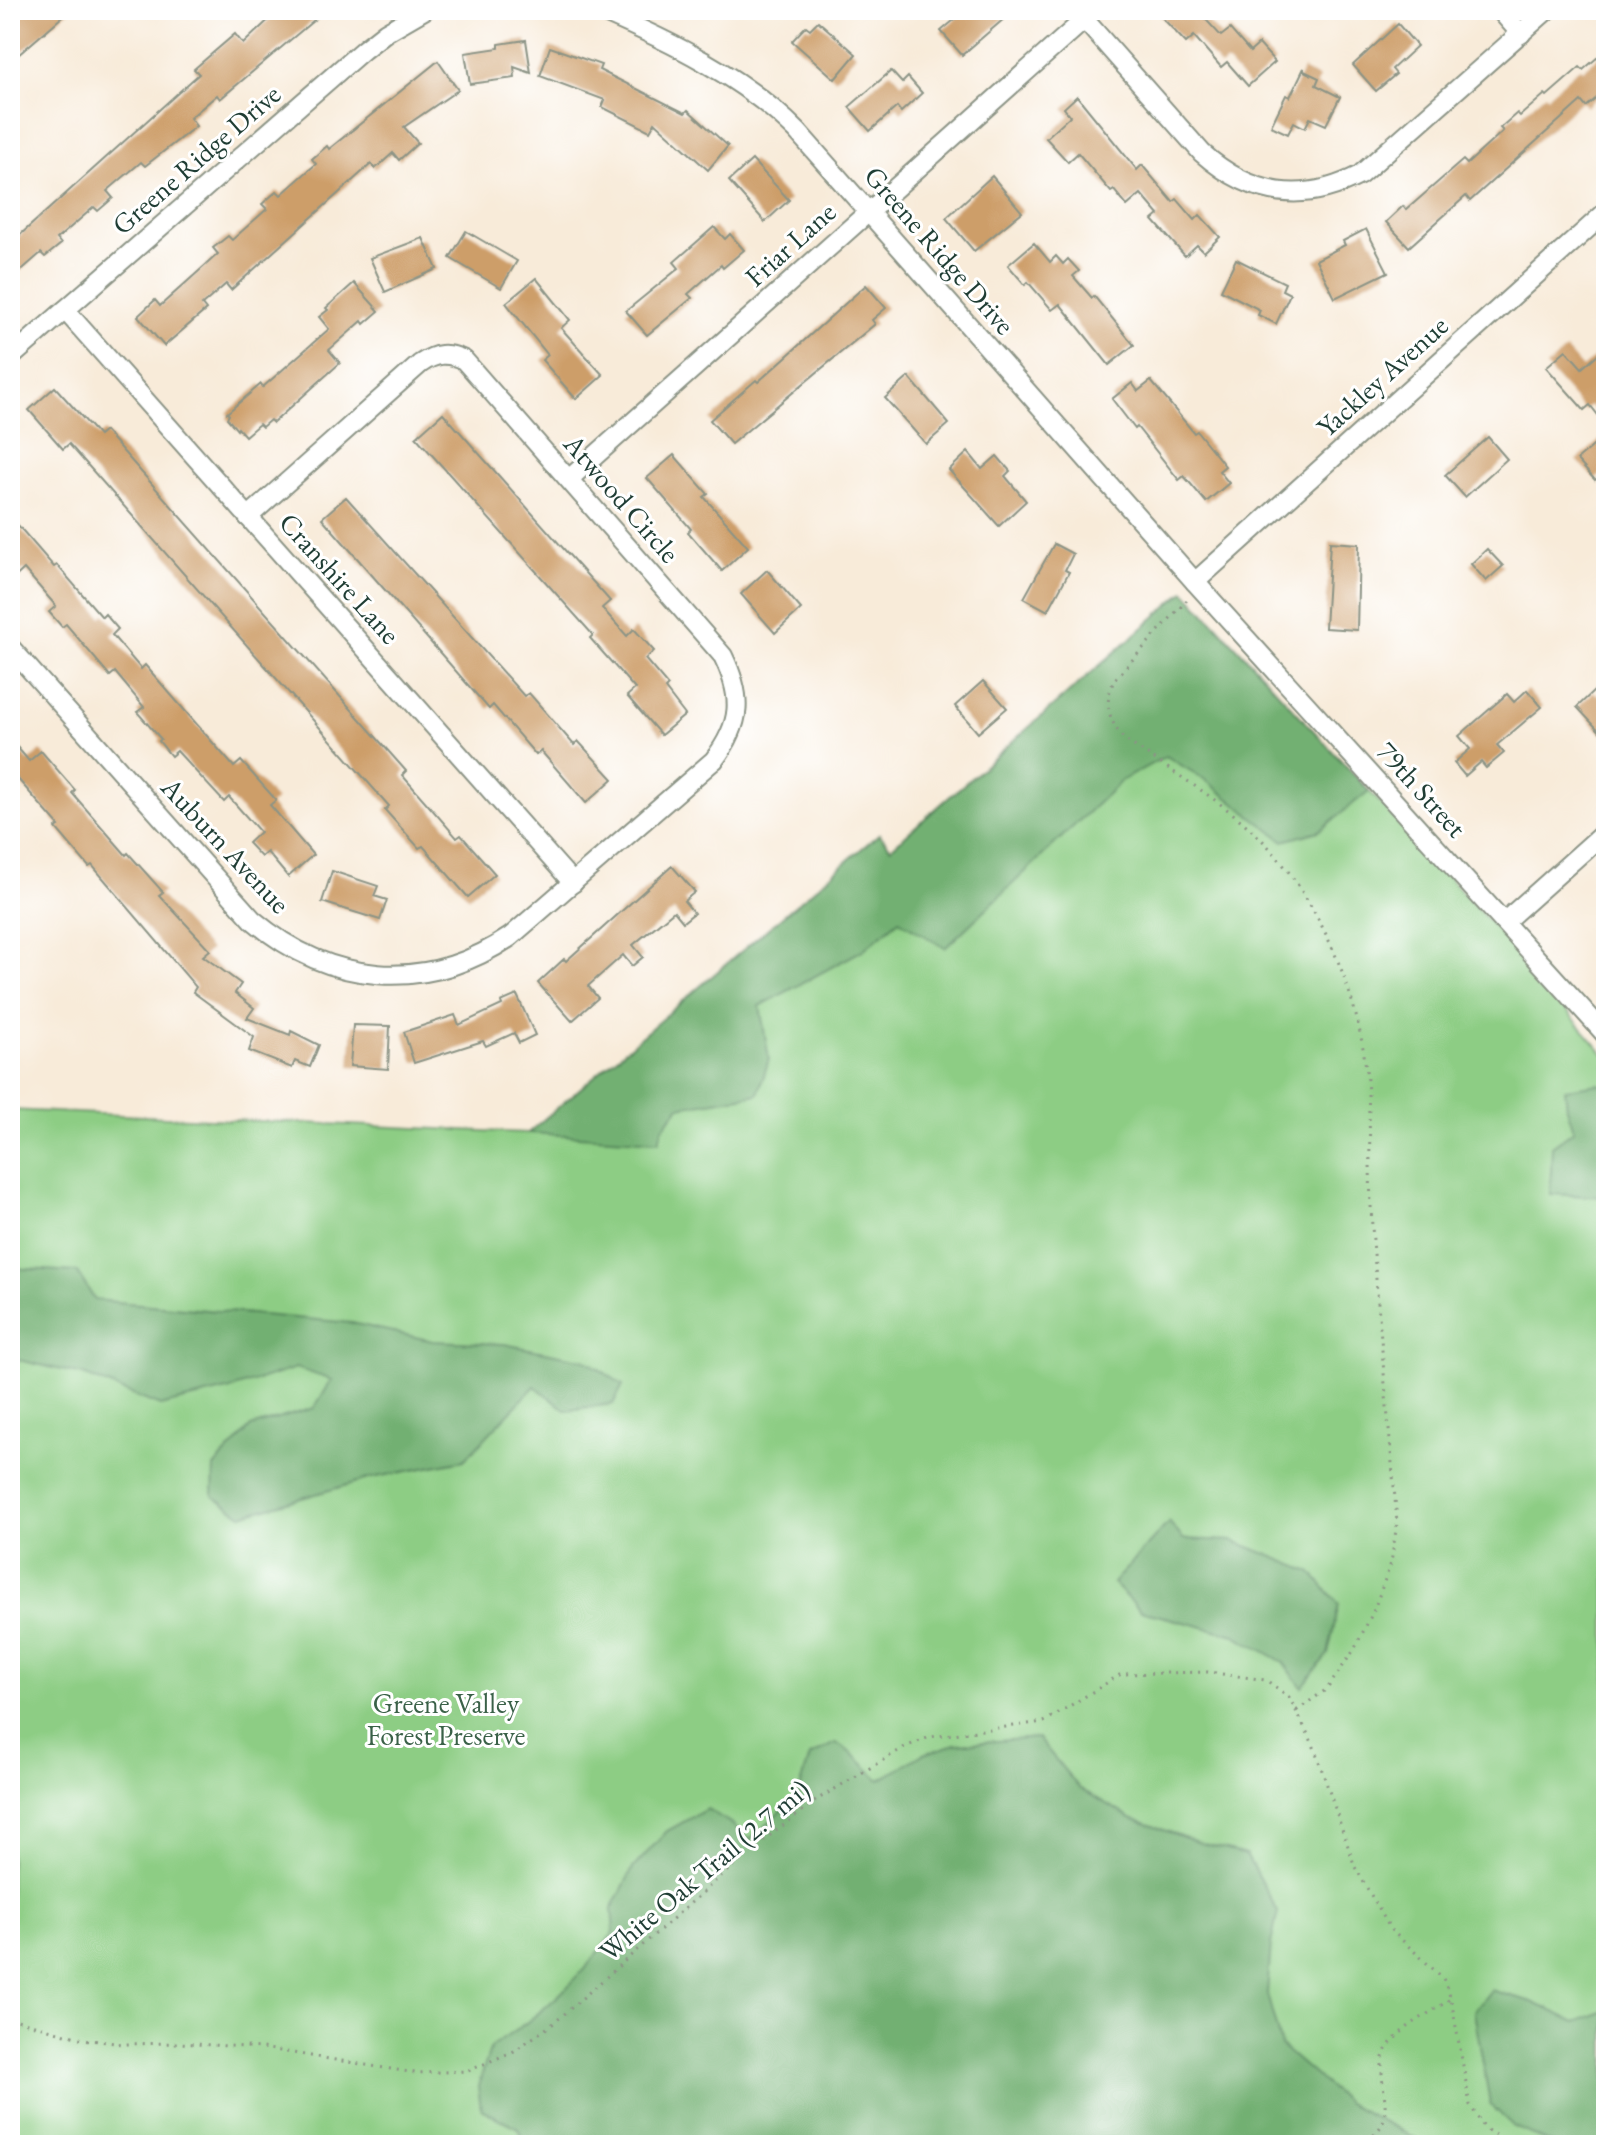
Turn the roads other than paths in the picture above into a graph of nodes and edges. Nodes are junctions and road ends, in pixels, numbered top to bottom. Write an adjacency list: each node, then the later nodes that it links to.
1 (424, 10): 9 (street, Greene Ridge Drive)
2 (598, 10): 7 (street, Greene Ridge Drive)
3 (1500, 10): 6 (street)
4 (1547, 10): 6 (street)
5 (1080, 15): 6 (street); 7 (street, Friar Lane)
6 (1521, 34)
7 (868, 211): 11 (street, Friar Lane); 13 (street, Greene Ridge Drive)
8 (1606, 212): 13 (street, Yackley Avenue)
9 (65, 310): 10 (street, Greene Ridge Drive); 12 (street, Cranshire Lane)
10 (10, 358)
11 (569, 479): 12 (street, Atwood Circle); 16 (street, Atwood Circle)
12 (248, 517): 16 (street, Cranshire Lane)
13 (1195, 582): 17 (street, 79th Street)
14 (10, 647): 16 (street, Auburn Avenue)
15 (1606, 831): 17 (street)
16 (573, 883)
17 (1504, 922): 18 (street, 79th Street)
18 (1606, 1035)

